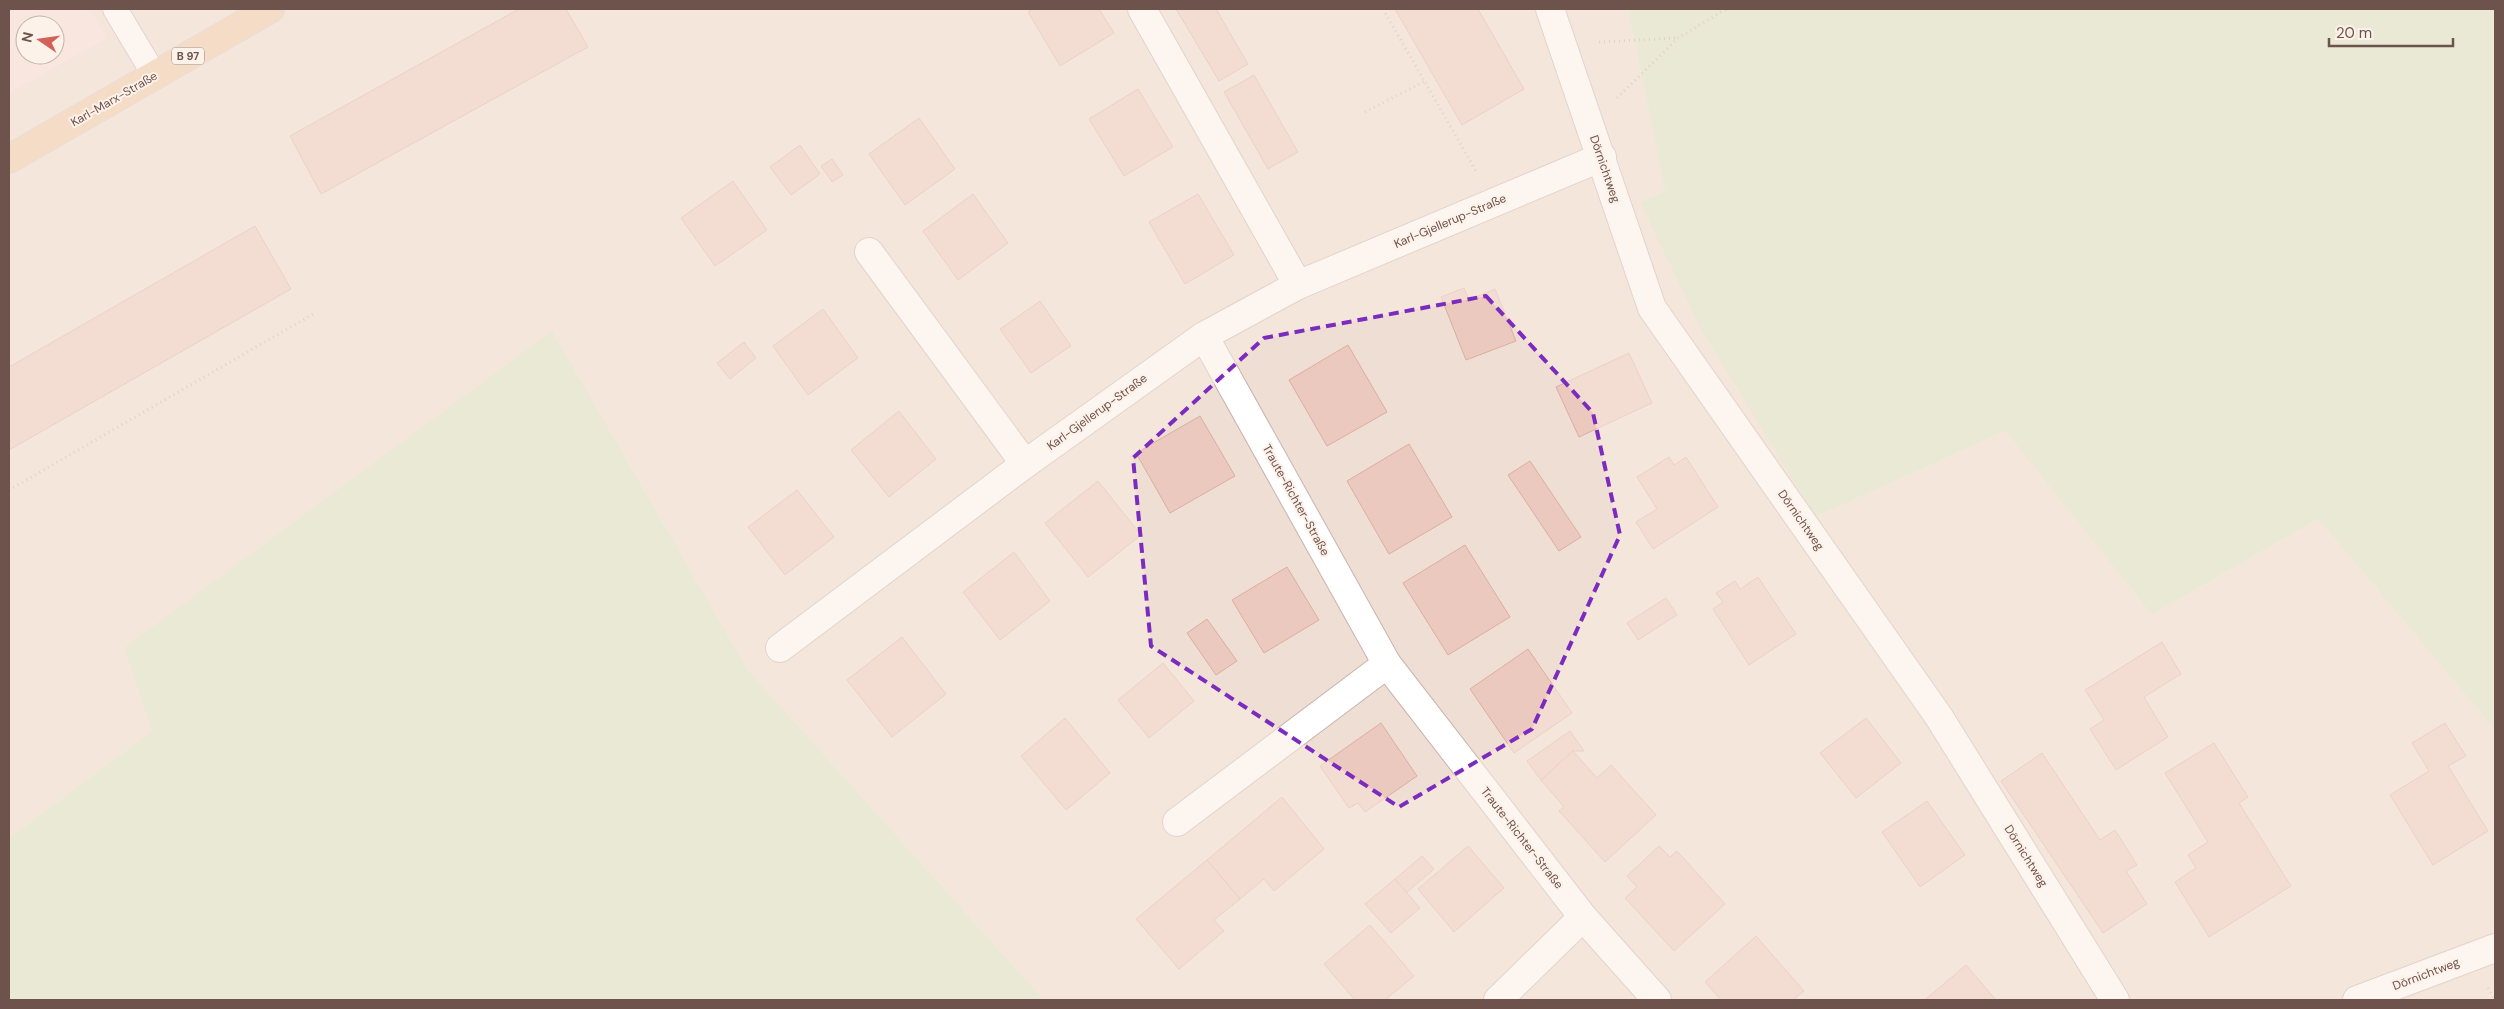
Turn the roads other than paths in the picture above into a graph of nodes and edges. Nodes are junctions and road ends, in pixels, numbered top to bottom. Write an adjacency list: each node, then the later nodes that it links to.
1 (115, 9): 5 (lane)
2 (270, 9): 5 (main road, Karl-Marx-Straße / B 97)
3 (1142, 9): 9 (street)
4 (1550, 9): 6 (street, Dörnichtweg)
5 (155, 76): 7 (main road, Karl-Marx-Straße / B 97)
6 (1602, 157): 9 (street, Karl-Gjellerup-Straße); 19 (street, Dörnichtweg)
7 (9, 159)
8 (869, 252): 11 (street)
9 (1298, 285): 10 (street, Karl-Gjellerup-Straße)
10 (1204, 336): 11 (street, Karl-Gjellerup-Straße); 13 (street, Traute-Richter-Straße)
11 (1025, 464): 12 (street, Karl-Gjellerup-Straße)
12 (780, 648)
13 (1388, 664): 14 (street); 15 (street, Traute-Richter-Straße)
14 (1177, 822)
15 (1583, 917): 17 (street); 18 (street, Traute-Richter-Straße)
16 (2495, 948): 20 (street, Dörnichtweg)
17 (1498, 1000)
18 (1656, 1000)
19 (2115, 1000)
20 (2357, 1000)

